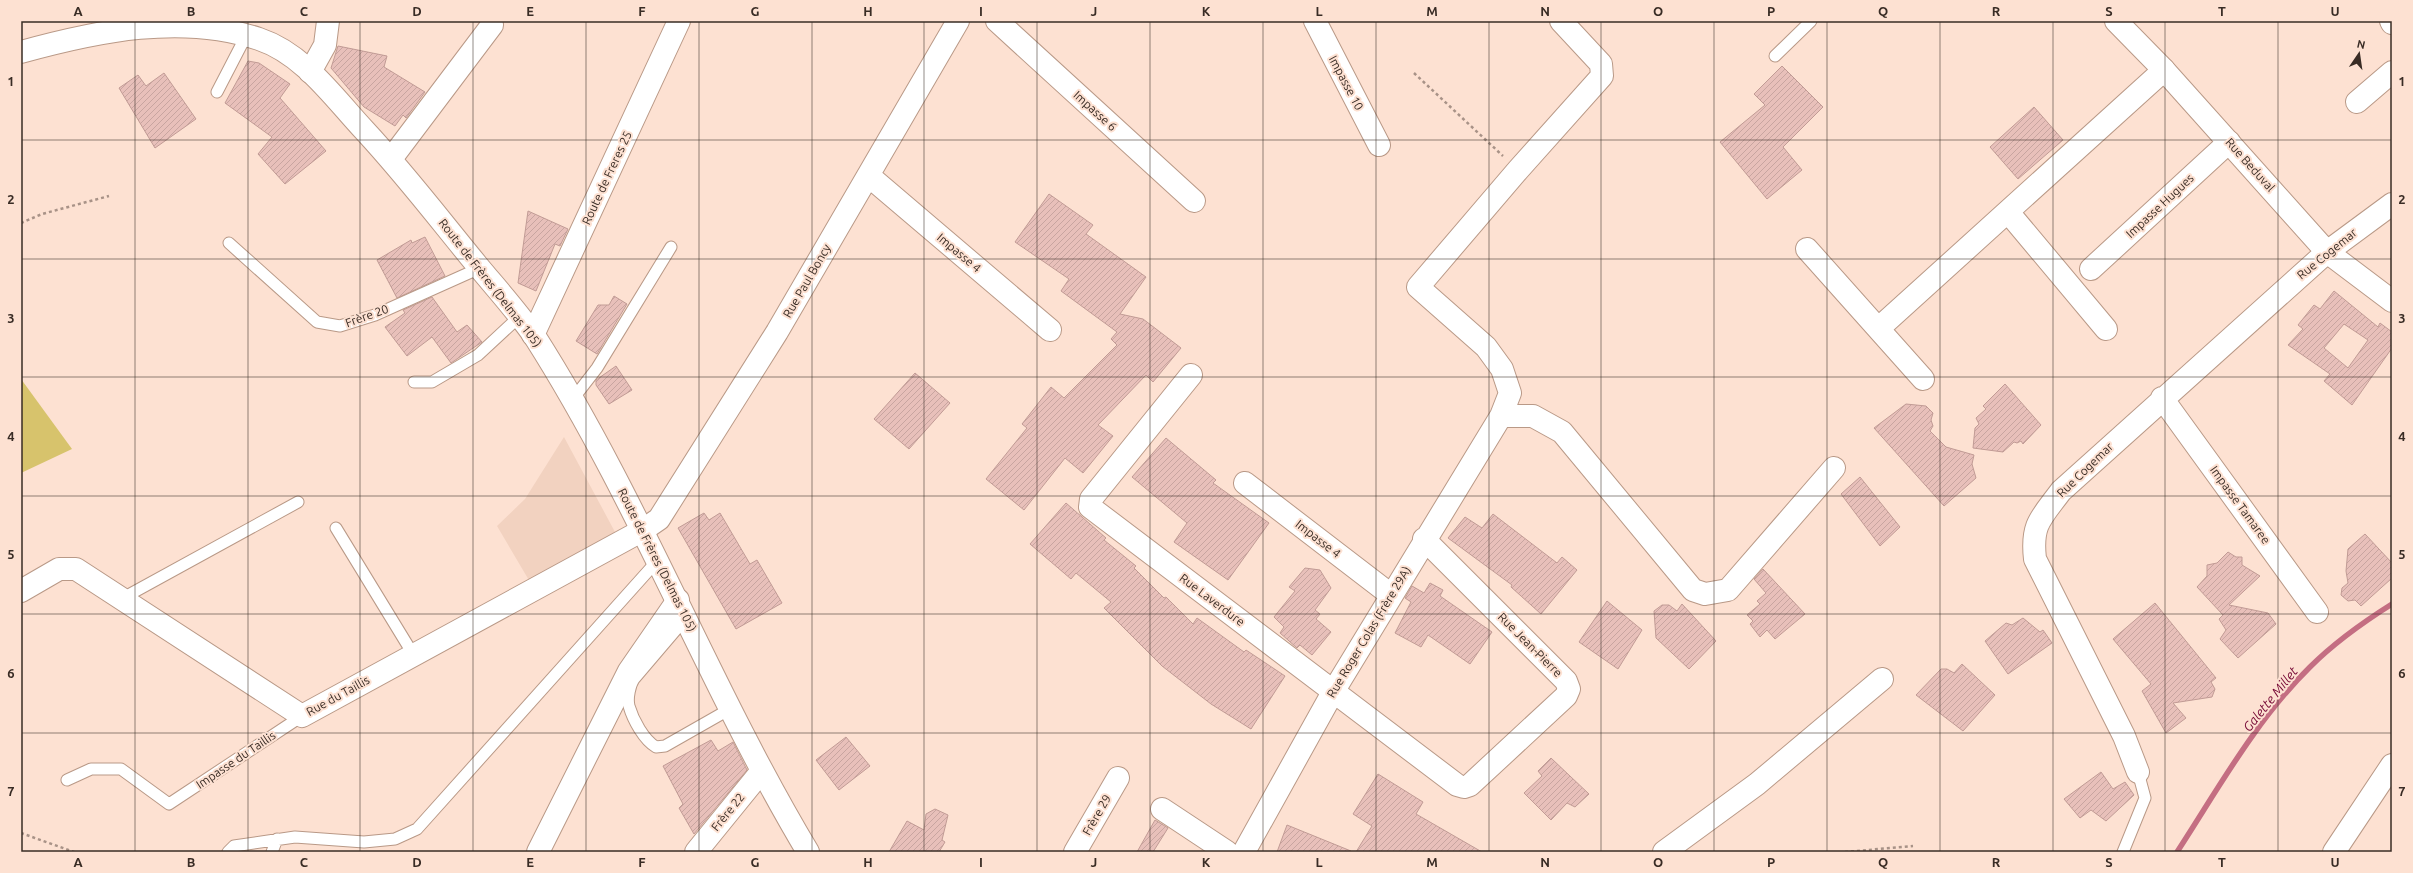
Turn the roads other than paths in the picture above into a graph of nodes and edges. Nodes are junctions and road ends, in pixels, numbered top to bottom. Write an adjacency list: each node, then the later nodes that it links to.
1 (328, 21): 14 (street)
2 (958, 21): 21 (street, Rue Paul Boncy)
3 (997, 21): 22 (street, Impasse 6)
4 (1315, 21): 19 (street, Impasse 10)
5 (1562, 21): 42 (street, Rue Roger Colas (Frère 29A))
6 (1811, 21): 12 (lane)
7 (2116, 21): 13 (street, Rue Beduval)
8 (672, 23): 36 (street, Route de Freres 25)
9 (492, 25): 20 (street)
10 (246, 36): 11 (street, Route de Frères (Delmas 105)); 14 (street, Route de Frères (Delmas 105)); 16 (lane)
11 (21, 52)
12 (1776, 56)
13 (2164, 70): 18 (street, Rue Beduval); 24 (street)
14 (310, 72): 20 (street, Route de Frères (Delmas 105))
15 (2392, 72): 17 (street)
16 (217, 92)
17 (2357, 102)
18 (2229, 142): 28 (street, Rue Beduval); 30 (street, Impasse Hugues)
19 (1379, 145)
20 (392, 159): 29 (street, Route de Frères (Delmas 105))
21 (869, 176): 35 (street, Impasse 4); 47 (street, Rue Paul Boncy)
22 (1194, 201)
23 (2392, 204): 28 (street, Rue Cogemar)
24 (2008, 212): 33 (street); 34 (street)
25 (229, 243): 29 (lane, Frère 20)
26 (671, 247): 41 (lane)
27 (1806, 249): 33 (street)
28 (2327, 252): 31 (street, Rue Beduval); 40 (street, Rue Cogemar)
29 (480, 268): 32 (street, Route de Frères (Delmas 105))
30 (2091, 269)
31 (2392, 301)
32 (519, 317): 36 (street, Route de Frères (Delmas 105)); 39 (lane)
33 (1879, 328): 38 (street)
34 (2106, 329)
35 (1050, 330)
36 (533, 335): 41 (street, Route de Frères (Delmas 105))
37 (1191, 375): 57 (street, Rue Laverdure)
38 (1923, 379)
39 (414, 382)
40 (2162, 398): 54 (street, Impasse Tamaree); 62 (street, Rue Cogemar)
41 (573, 399): 47 (street, Route de Frères (Delmas 105))
42 (1501, 416): 43 (street); 48 (street, Rue Roger Colas (Frère 29A))
43 (1834, 468)
44 (1245, 483): 51 (street, Impasse 4)
45 (298, 502): 52 (lane)
46 (336, 528): 55 (lane)
47 (644, 530): 49 (street, Route de Frères (Delmas 105)); 55 (street, Rue du Taillis)
48 (1424, 539): 51 (street, Rue Roger Colas (Frère 29A)); 65 (street, Rue Jean-Pierre)
49 (658, 560): 53 (street, Route de Frères (Delmas 105)); 67 (lane)
50 (21, 591): 52 (street, Rue du Taillis)
51 (1391, 595): 57 (street, Rue Roger Colas (Frère 29A))
52 (123, 598): 59 (street, Rue du Taillis)
53 (682, 609): 58 (street, Route de Frères (Delmas 105)); 58 (lane); 70 (street)
54 (2317, 612)
55 (413, 654): 59 (street, Rue du Taillis)
56 (1882, 679): 76 (street)
57 (1333, 692): 65 (street, Rue Laverdure); 75 (street, Rue Roger Colas (Frère 29A))
58 (730, 709): 61 (street, Route de Frères (Delmas 105))
59 (302, 716): 64 (lane, Impasse du Taillis)
60 (2392, 765): 78 (street)
61 (761, 772): 71 (street, Frère 22); 72 (street, Route de Frères (Delmas 105))
62 (2138, 772): 77 (lane, Rue Cogemar)
63 (1118, 778): 73 (street, Frère 29)
64 (67, 780)
65 (1470, 785)
66 (1162, 809): 74 (street)
67 (277, 839): 68 (lane); 69 (lane)
68 (228, 852)
69 (272, 852)
70 (538, 852)
71 (696, 852)
72 (808, 852)
73 (1075, 852)
74 (1227, 852)
75 (1244, 852)
76 (1664, 852)
77 (2123, 852)
78 (2334, 852)

